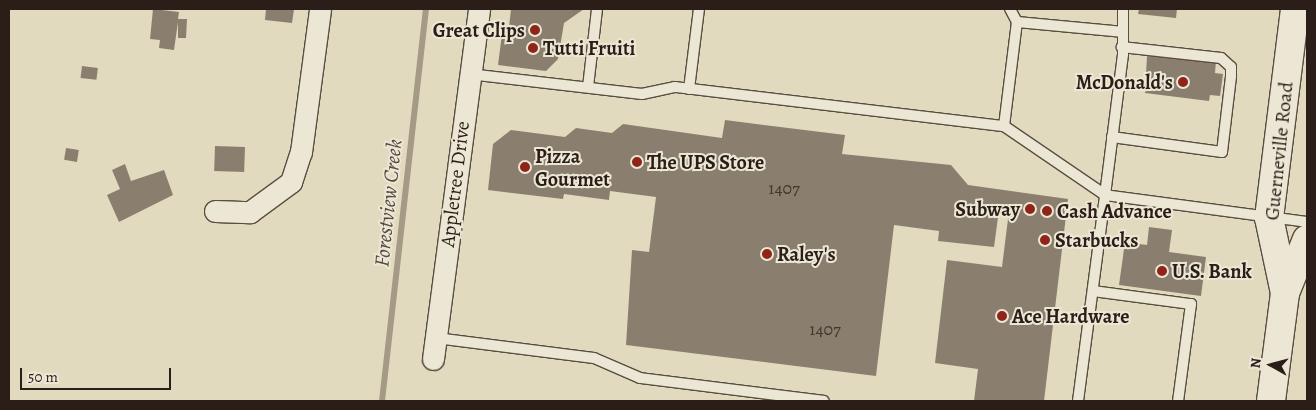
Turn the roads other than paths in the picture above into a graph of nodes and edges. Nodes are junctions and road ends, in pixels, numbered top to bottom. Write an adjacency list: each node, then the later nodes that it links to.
1 (320, 9): 17 (street)
2 (479, 9): 11 (street, Appletree Drive)
3 (597, 9): 12 (lane)
4 (699, 9): 13 (lane)
5 (1010, 9): 8 (lane)
6 (1123, 9): 9 (lane)
7 (1294, 9): 18 (main road, Guerneville Road)
8 (1016, 22): 9 (lane); 14 (lane)
9 (1122, 32): 10 (lane)
10 (1122, 47): 15 (lane); 15 (lane)
11 (468, 74): 12 (lane); 23 (street, Appletree Drive)
12 (588, 87): 13 (lane)
13 (689, 89): 14 (lane)
14 (1004, 126): 16 (lane)
15 (1112, 137): 16 (lane)
16 (1105, 195): 18 (lane); 21 (lane)
17 (215, 211)
18 (1269, 218): 19 (lane); 22 (main road, Guerneville Road)
19 (1307, 222)
20 (1307, 239): 22 (main road, Guerneville Road)
21 (1093, 291): 26 (lane); 27 (lane)
22 (1285, 293): 28 (main road, Guerneville Road)
23 (436, 338): 24 (street, Appletree Drive); 25 (lane)
24 (434, 359)
25 (824, 401)
26 (1078, 401)
27 (1178, 401)
28 (1271, 401)

